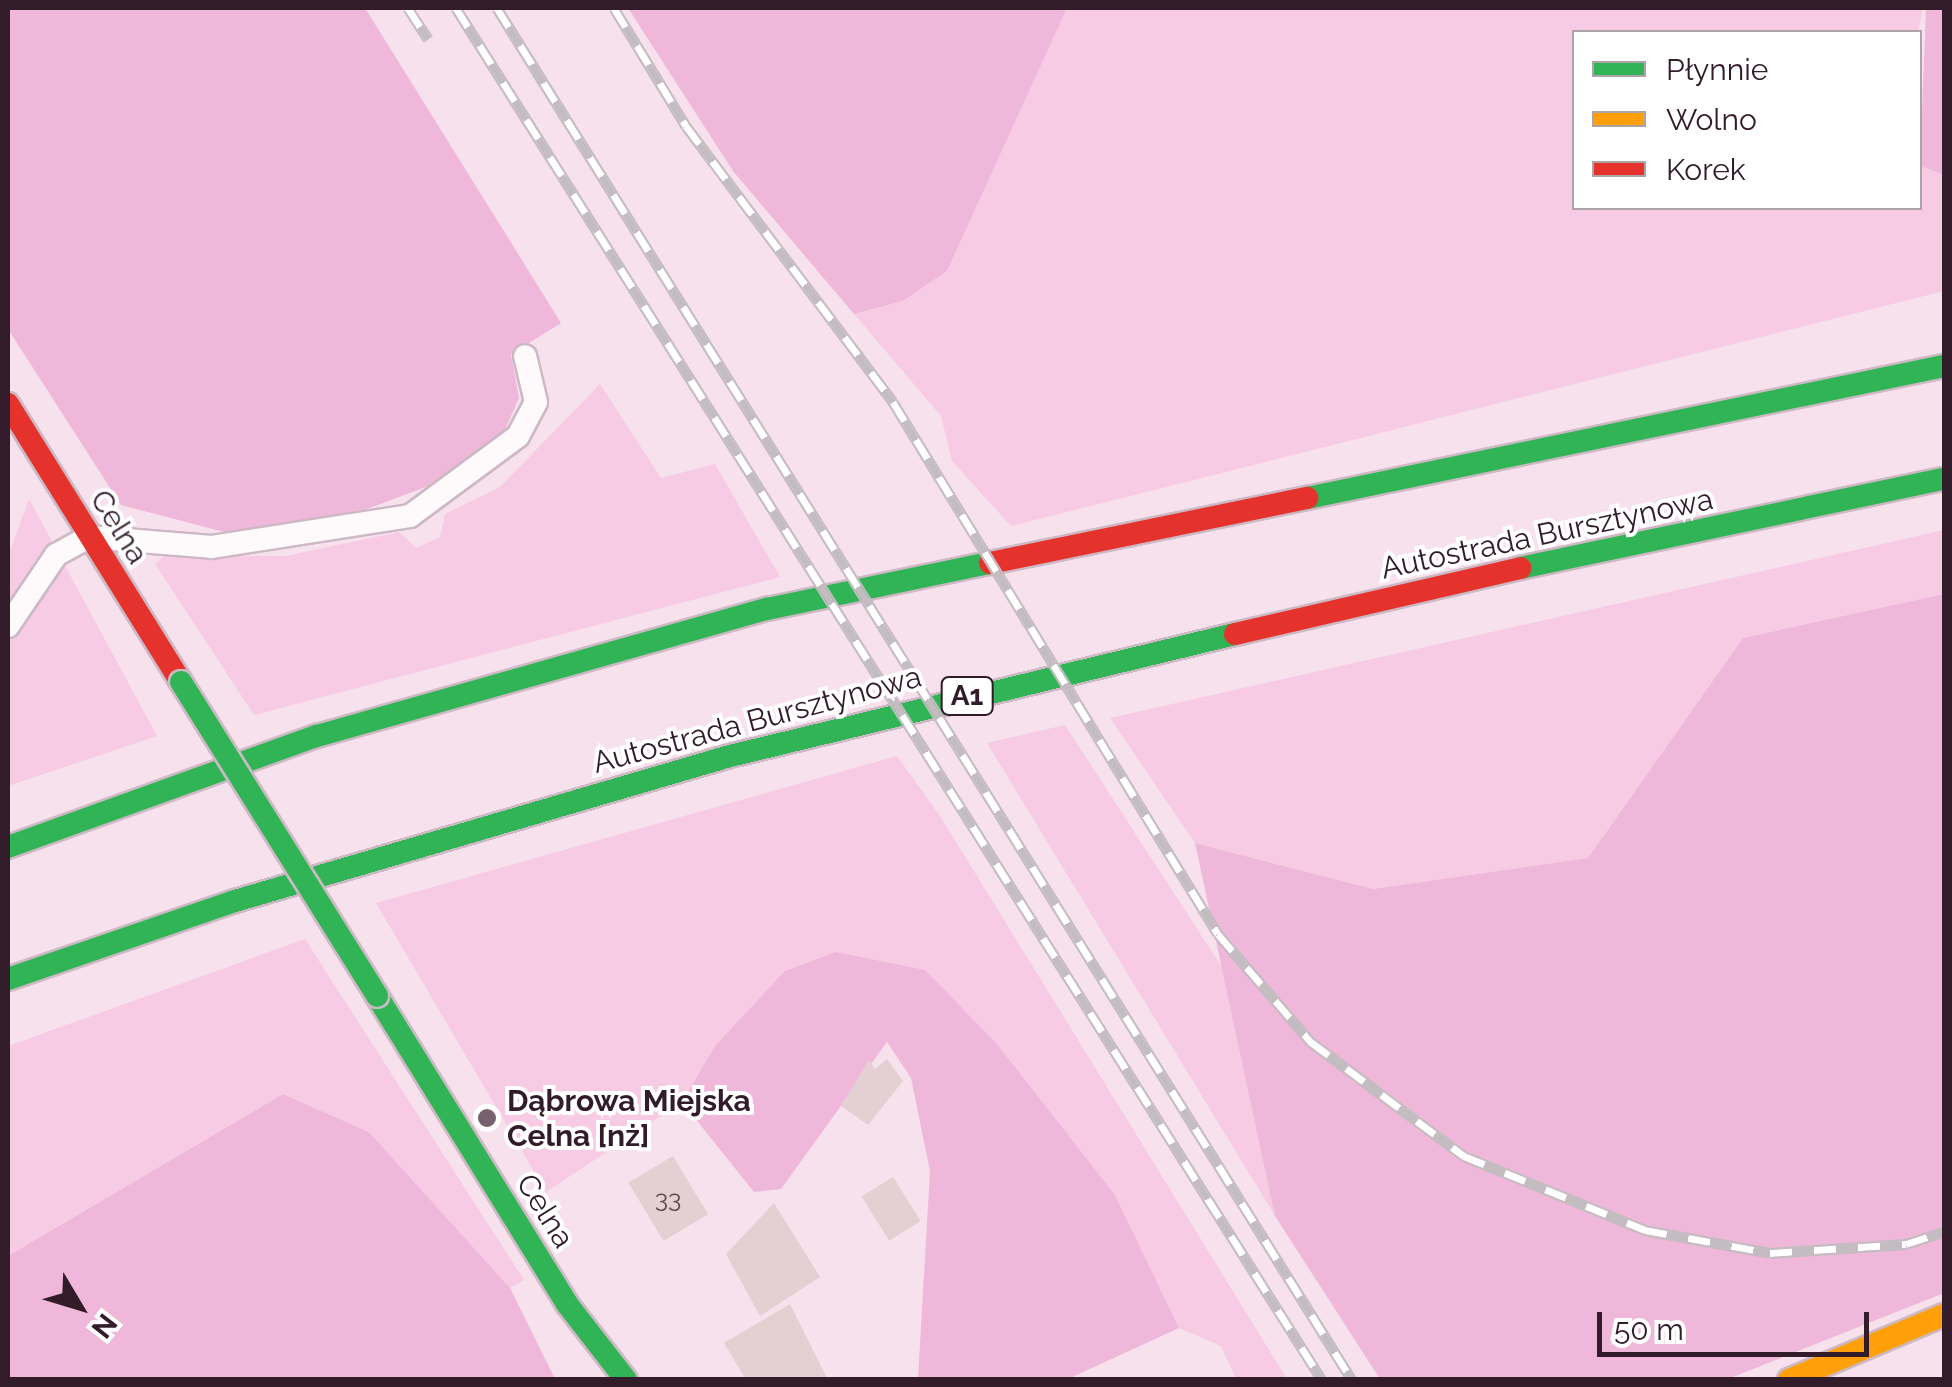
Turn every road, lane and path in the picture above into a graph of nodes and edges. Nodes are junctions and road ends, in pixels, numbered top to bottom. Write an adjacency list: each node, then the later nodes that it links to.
1 (525, 356): 5 (lane)
2 (1944, 366): 7 (main road)
3 (8, 404): 5 (main road, Celna)
4 (1944, 478): 8 (main road, Autostrada Bursztynowa / A1)
5 (89, 537): 6 (lane); 9 (main road, Celna, bridge)
6 (8, 626)
7 (8, 846)
8 (8, 979)
9 (567, 1304): 11 (main road, Celna); 12 (main road, Celna)
10 (1944, 1315): 13 (main road)
11 (592, 1380)
12 (626, 1380)
13 (1789, 1380)

